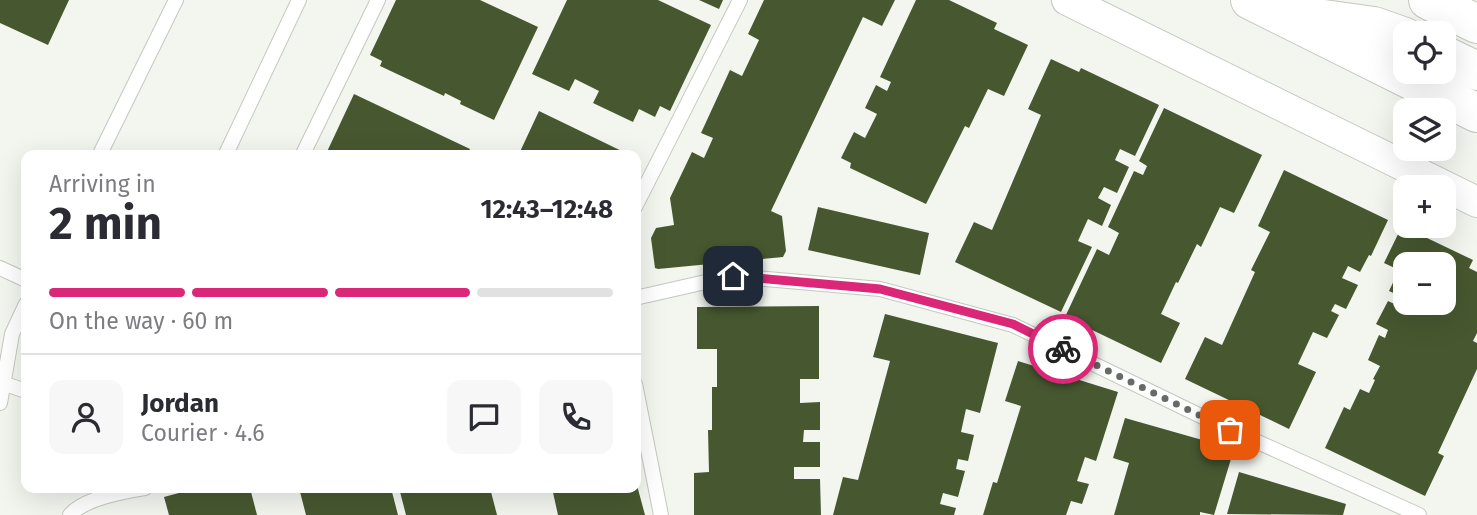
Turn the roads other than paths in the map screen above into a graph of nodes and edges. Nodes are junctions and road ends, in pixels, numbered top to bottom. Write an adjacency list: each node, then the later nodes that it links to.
1 (176, 0): 13 (lane)
2 (299, 0): 14 (lane)
3 (378, 0): 15 (lane)
4 (740, 0): 16 (lane)
5 (1067, 0): 17 (street)
6 (1428, 0): 8 (main road)
7 (1263, 6): 9 (main road); 12 (main road)
8 (1477, 24)
9 (1393, 33)
10 (1456, 61): 11 (main road)
11 (1477, 71)
12 (1477, 113)
13 (102, 150)
14 (228, 150)
15 (305, 150)
16 (641, 195)
17 (1477, 202)
18 (0, 268): 19 (lane)
19 (21, 278)
20 (641, 297): 29 (lane)
21 (21, 315): 22 (lane)
22 (2, 383): 23 (lane); 24 (lane)
23 (21, 389)
24 (0, 403)
25 (641, 414): 28 (lane)
26 (119, 493): 27 (lane)
27 (70, 515)
28 (661, 515)
29 (1419, 515)

